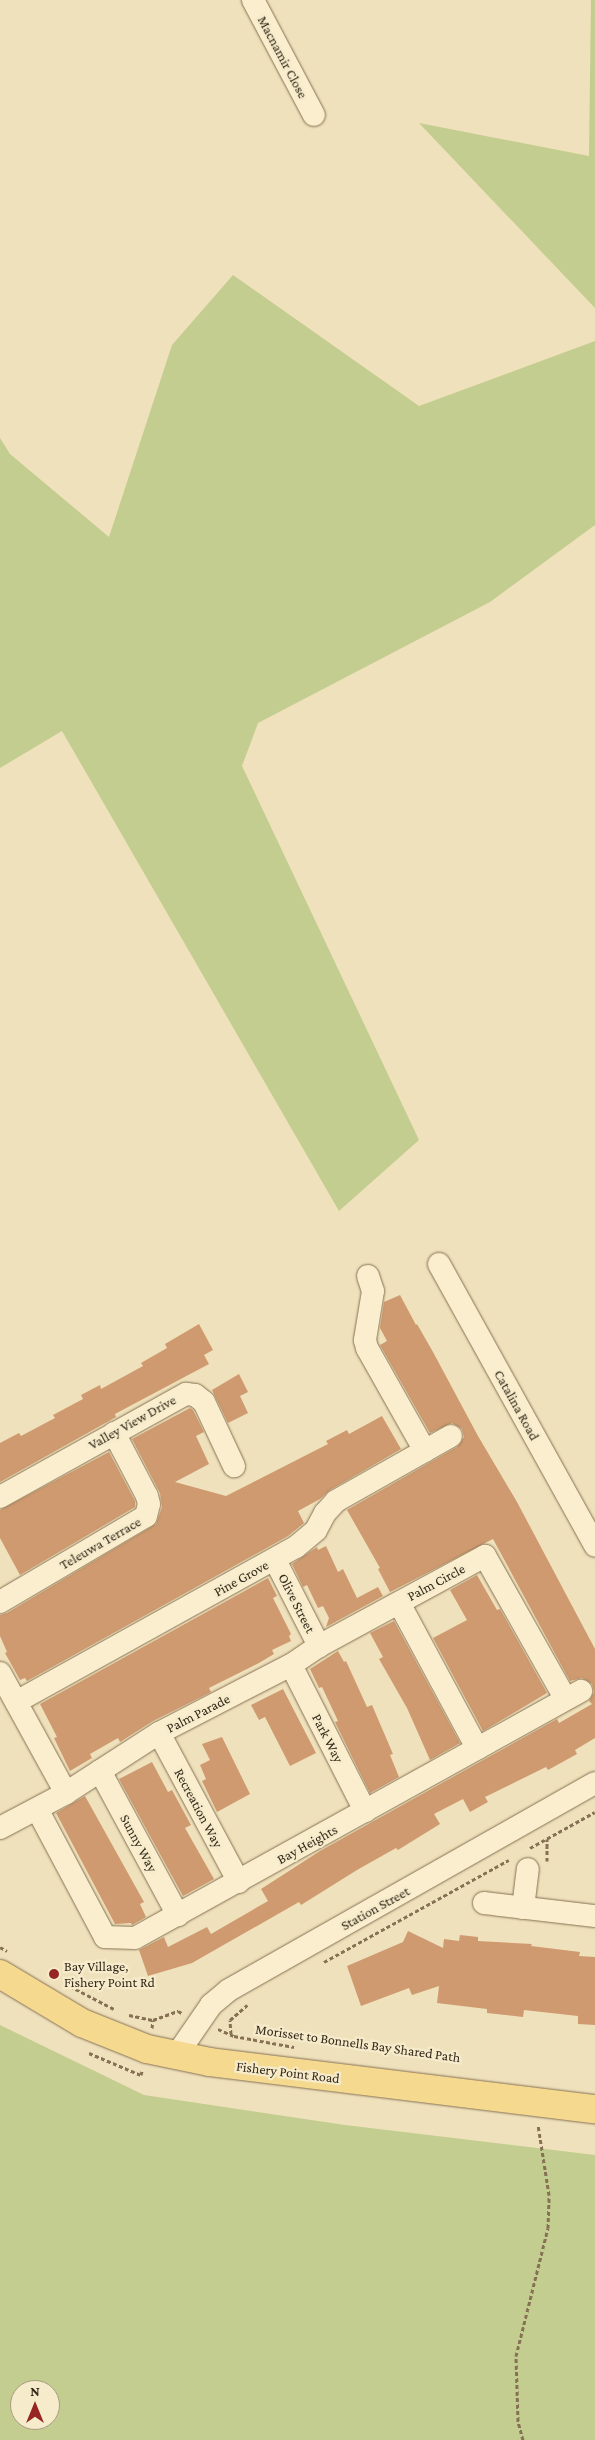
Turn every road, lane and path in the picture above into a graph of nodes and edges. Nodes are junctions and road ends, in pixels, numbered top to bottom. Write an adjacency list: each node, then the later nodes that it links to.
1 (253, 0): 2 (street, Macnamir Close)
2 (314, 115)
3 (439, 1264): 10 (street, Catalina Road)
4 (368, 1276): 7 (street)
5 (114, 1433): 8 (street, Valley View Drive); 9 (street, Valley View Drive); 12 (street, Teleuwa Terrace)
6 (451, 1436): 7 (street, Pine Grove)
7 (425, 1451): 11 (street, Pine Grove)
8 (234, 1466)
9 (0, 1497)
10 (595, 1546)
11 (275, 1560): 14 (street, Olive Street); 17 (street, Pine Grove)
12 (0, 1602)
13 (398, 1603): 14 (street, Palm Parade); 19 (street, Palm Circle); 19 (street, Palm Circle)
14 (319, 1646): 15 (street, Palm Parade)
15 (291, 1665): 18 (street, Palm Parade); 24 (street, Park Way)
16 (0, 1673): 17 (street)
17 (16, 1702): 22 (street)
18 (159, 1733): 20 (street, Palm Parade); 29 (street, Recreation Way)
19 (477, 1748): 24 (street, Bay Heights)
20 (100, 1771): 22 (street, Palm Parade); 32 (street, Sunny Way)
21 (595, 1783): 42 (street, Station Street)
22 (66, 1793): 23 (street, Palm Parade)
23 (37, 1809): 26 (street, Palm Parade); 32 (street, Bay Heights)
24 (365, 1811): 29 (street, Bay Heights)
25 (595, 1812): 27 (path)
26 (0, 1828)
27 (547, 1839): 28 (path); 28 (path)
28 (527, 1862): 31 (street); 36 (path)
29 (239, 1882): 32 (street, Bay Heights)
30 (484, 1903): 31 (street)
31 (523, 1908): 33 (street)
32 (178, 1915)
33 (595, 1916)
34 (0, 1947): 35 (path)
35 (8, 1965): 45 (main road, Fishery Point Road)
36 (317, 1966)
37 (62, 1982): 39 (path)
38 (249, 2004): 43 (path)
39 (117, 2010)
40 (125, 2015): 41 (path)
41 (153, 2020): 42 (path, Morisset to Bonnells Bay Shared Path); 45 (path)
42 (199, 2021): 43 (path, Morisset to Bonnells Bay Shared Path); 46 (street, Station Street)
43 (231, 2034): 44 (path, Morisset to Bonnells Bay Shared Path)
44 (297, 2047)
45 (147, 2050): 46 (main road, Fishery Point Road)
46 (176, 2056): 47 (main road, Fishery Point Road)
47 (534, 2102): 48 (main road, Fishery Point Road); 49 (path)
48 (595, 2109)
49 (523, 2440)

